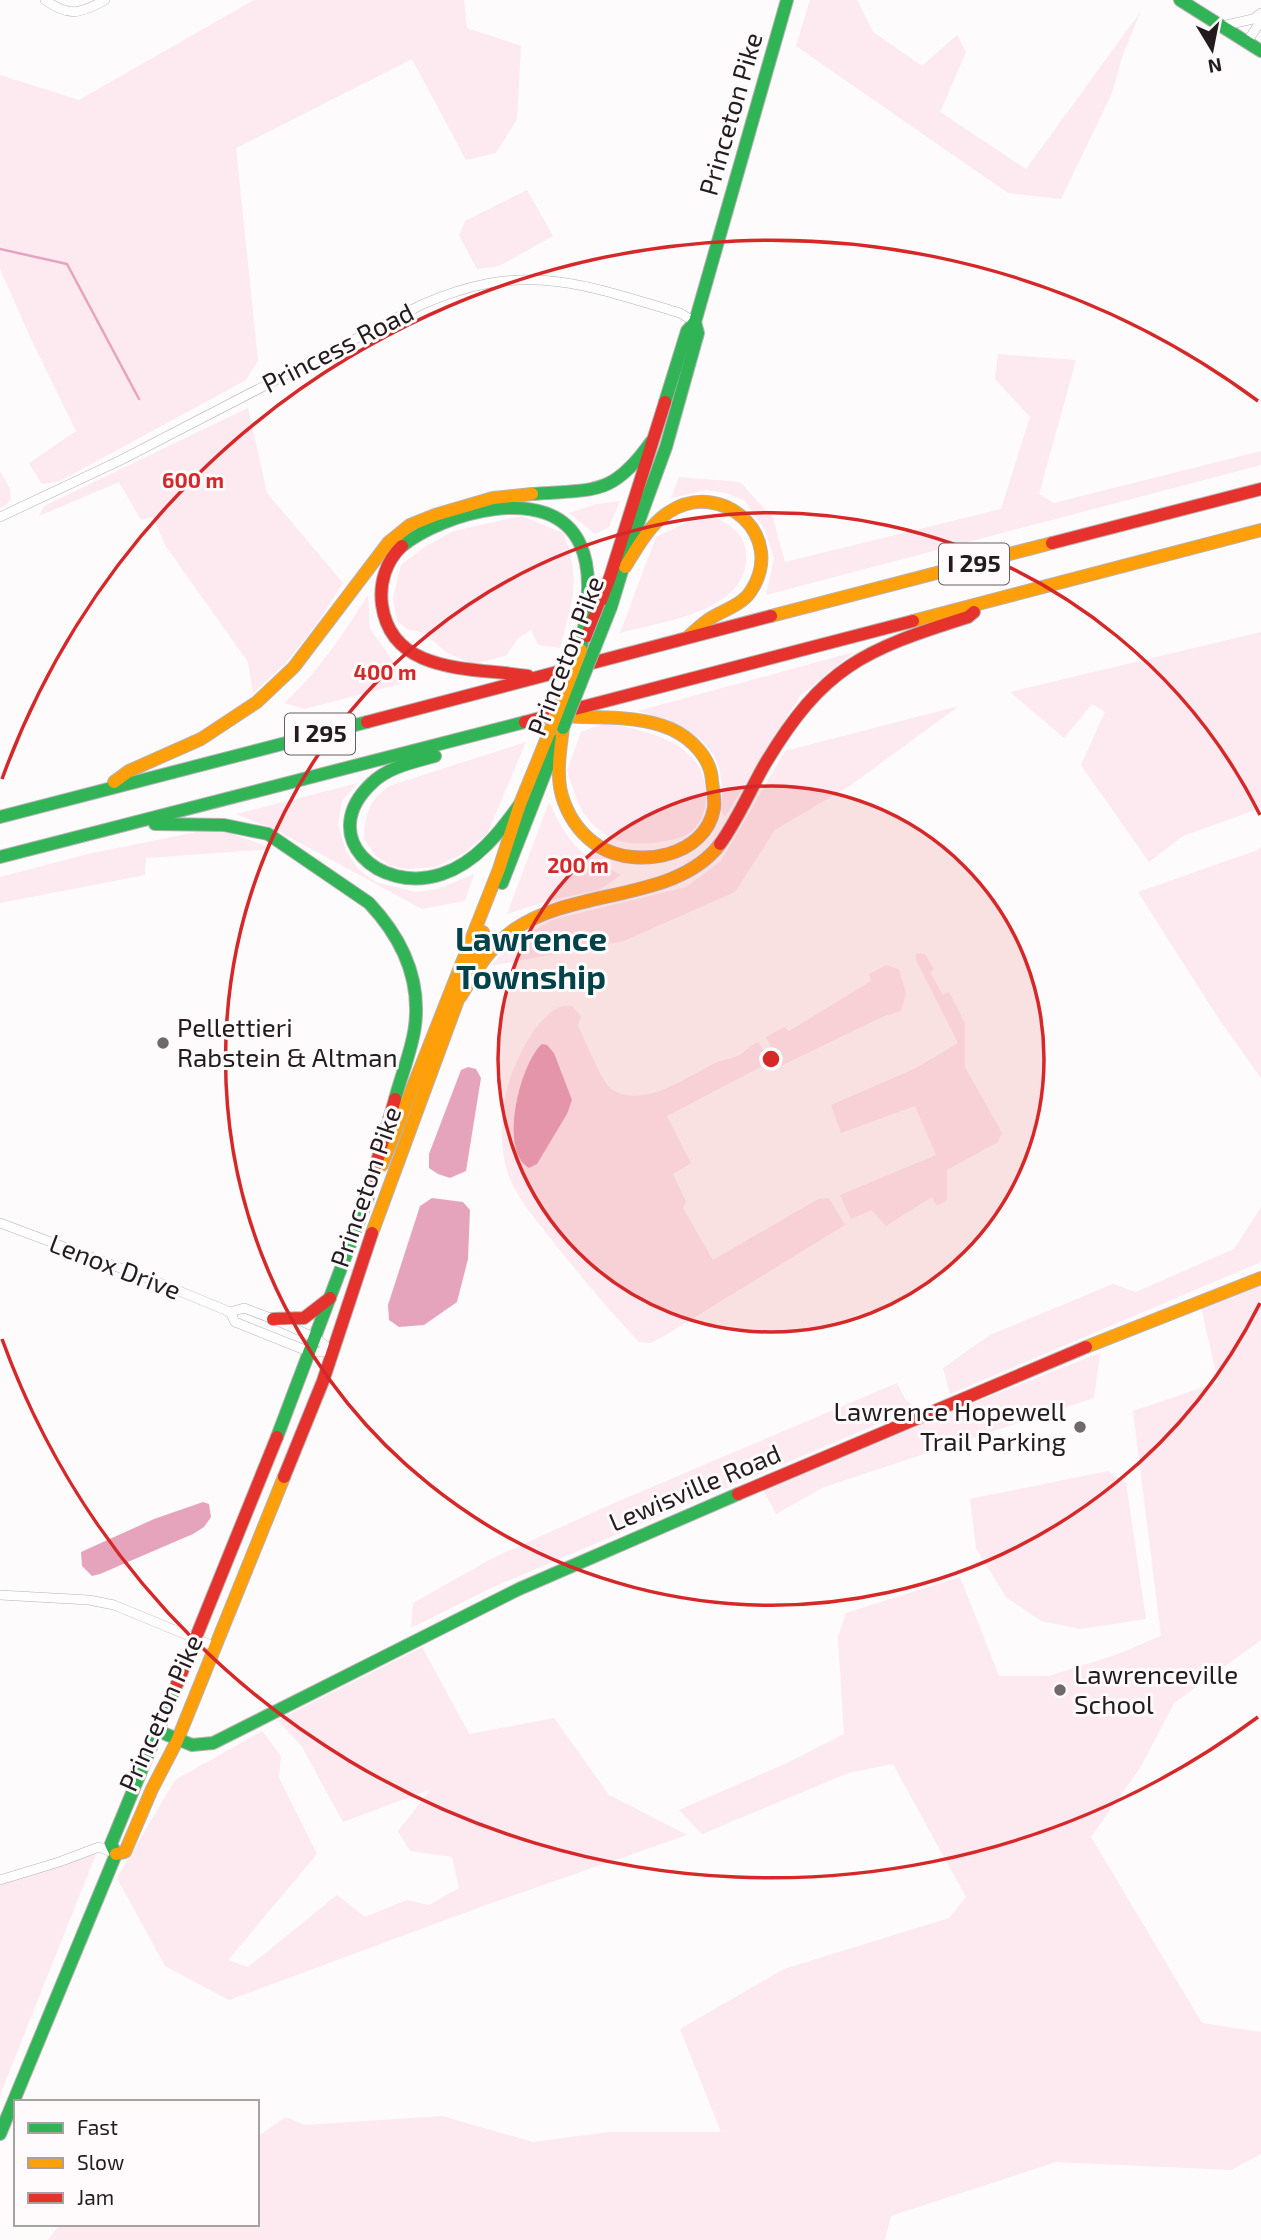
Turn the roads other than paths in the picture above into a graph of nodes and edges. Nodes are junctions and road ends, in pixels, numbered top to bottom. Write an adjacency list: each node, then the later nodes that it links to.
1 (45, 0): 2 (street)
2 (105, 0)
3 (787, 0): 10 (main road, Princeton Pike)
4 (1180, 0): 7 (main road)
5 (1261, 13): 7 (street)
6 (1261, 21): 8 (street)
7 (1222, 26): 8 (main road)
8 (1247, 42): 9 (main road)
9 (1261, 51)
10 (695, 322): 11 (main road, Princeton Pike); 13 (street, Princess Road); 15 (main road, Princeton Pike)
11 (651, 442): 17 (main road, Princeton Pike); 25 (main road)
12 (1261, 489): 18 (main road, I 295)
13 (0, 517)
14 (1261, 530): 16 (main road, I 295)
15 (625, 567): 17 (main road, Princeton Pike); 18 (main road)
16 (990, 600): 21 (main road, I 295); 30 (main road)
17 (605, 605): 19 (main road, Princeton Pike); 22 (main road, Princeton Pike, bridge)
18 (687, 638): 20 (main road, I 295)
19 (581, 650): 20 (main road); 24 (main road, Princeton Pike, bridge)
20 (534, 677): 25 (main road, I 295)
21 (551, 714): 22 (main road); 23 (main road, I 295)
22 (563, 728): 24 (main road, Princeton Pike)
23 (461, 739): 26 (main road); 28 (main road, I 295)
24 (539, 772): 26 (main road, Princeton Pike); 30 (main road, Princeton Pike)
25 (105, 789): 27 (main road, I 295)
26 (520, 804): 31 (main road, Princeton Pike)
27 (0, 817)
28 (142, 822): 29 (main road, I 295); 31 (main road)
29 (0, 857)
30 (461, 996): 39 (main road, Princeton Pike)
31 (365, 1203): 34 (main road, Princeton Pike)
32 (0, 1223): 35 (street, Lenox Drive)
33 (1261, 1278): 44 (main road, Lewisville Road)
34 (330, 1298): 36 (main road); 37 (main road, Princeton Pike)
35 (230, 1312): 36 (street, Lenox Drive); 38 (street, Lenox Drive)
36 (273, 1319): 37 (street, Lenox Drive)
37 (316, 1338): 38 (main road, Princeton Pike); 39 (street, Lenox Drive)
38 (310, 1352): 39 (street, Lenox Drive); 41 (main road, Princeton Pike)
39 (333, 1352): 42 (main road, Princeton Pike)
40 (0, 1595): 41 (street)
41 (196, 1638): 42 (street); 43 (main road, Princeton Pike)
42 (216, 1647): 44 (main road, Princeton Pike)
43 (158, 1731): 44 (main road, Lewisville Road); 45 (main road, Princeton Pike)
44 (177, 1741): 45 (main road, Princeton Pike)
45 (116, 1854): 46 (street); 47 (main road, Princeton Pike)
46 (0, 1880)
47 (14, 2100)
48 (14, 2100): 49 (main road, Princeton Pike)
49 (0, 2134)

